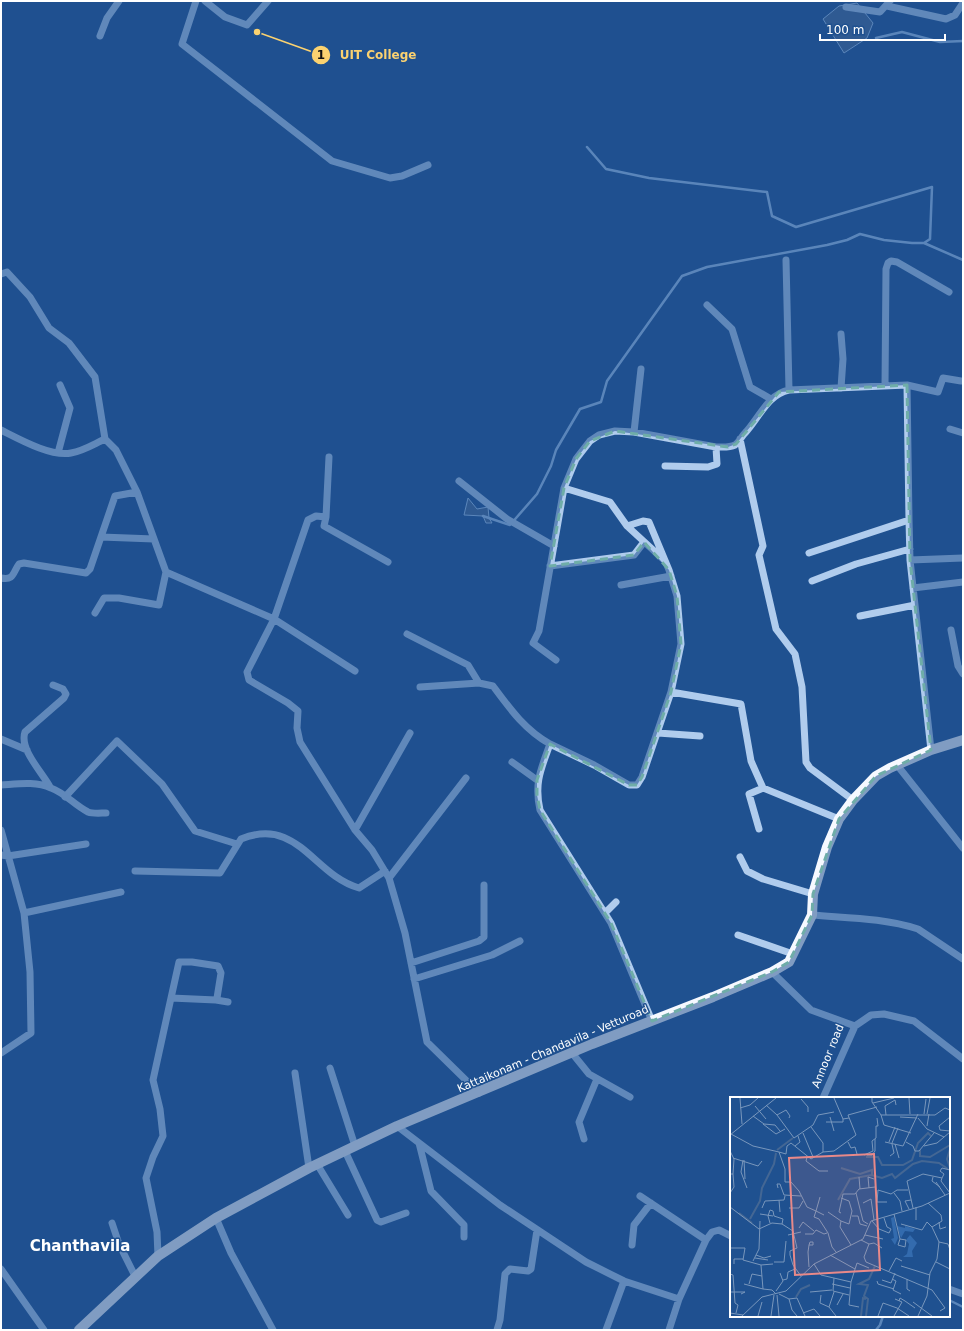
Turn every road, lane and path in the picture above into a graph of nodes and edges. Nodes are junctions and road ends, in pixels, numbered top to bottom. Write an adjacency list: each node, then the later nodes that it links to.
1 (119, 1): 8 (street)
2 (196, 1): 9 (street)
3 (205, 1): 4 (street)
4 (268, 1)
5 (888, 3): 6 (street); 7 (street)
6 (963, 3)
7 (846, 7)
8 (100, 36)
9 (428, 165)
10 (786, 260): 21 (street)
11 (1, 274): 27 (street)
12 (949, 292): 19 (street)
13 (707, 305): 22 (street)
14 (841, 334): 20 (street)
15 (641, 369): 25 (street)
16 (962, 379): 18 (street)
17 (60, 385): 30 (street)
18 (907, 385): 19 (street); 37 (street)
19 (885, 386): 20 (street)
20 (841, 388): 21 (street)
21 (789, 390): 22 (street)
22 (771, 399): 28 (street)
23 (950, 429): 26 (street)
24 (1, 430): 30 (street)
25 (634, 432): 29 (street); 34 (street)
26 (963, 434)
27 (105, 439): 30 (street); 35 (street)
28 (740, 439): 29 (street); 86 (street)
29 (716, 447): 32 (street)
30 (58, 453)
31 (329, 457): 36 (street)
32 (665, 466)
33 (459, 481): 42 (street)
34 (564, 488): 38 (street); 42 (street)
35 (137, 492): 39 (street); 40 (street)
36 (326, 517): 47 (street); 60 (street)
37 (909, 520): 43 (street); 44 (street)
38 (627, 526): 41 (street); 48 (street)
39 (101, 537): 40 (street); 52 (street)
40 (154, 539): 50 (street)
41 (644, 542): 48 (street); 49 (street)
42 (554, 546): 49 (street)
43 (910, 549): 46 (street); 53 (street)
44 (810, 553)
45 (963, 558): 46 (street)
46 (910, 560): 56 (street)
47 (388, 562)
48 (666, 563): 51 (street)
49 (550, 566): 63 (street)
50 (166, 572): 58 (street); 60 (street)
51 (671, 576): 55 (street); 69 (street)
52 (1, 578)
53 (812, 581)
54 (963, 582): 56 (street)
55 (621, 585)
56 (913, 588): 57 (street)
57 (915, 605): 59 (street); 77 (street)
58 (95, 613)
59 (860, 616)
60 (274, 619): 64 (street); 91 (street)
61 (951, 630): 65 (street)
62 (407, 634): 66 (street)
63 (556, 660)
64 (355, 671)
65 (963, 674)
66 (478, 682): 68 (street); 75 (street)
67 (53, 684): 76 (street)
68 (420, 687)
69 (671, 692): 71 (street); 84 (street)
70 (410, 733): 91 (street)
71 (658, 733): 72 (street); 75 (street)
72 (700, 736)
73 (1, 738): 76 (street)
74 (963, 740): 77 (main road, Kattaikonam - Chandavila - Vetturoad)
75 (550, 744): 81 (street)
76 (27, 750): 83 (street)
77 (932, 750): 79 (main road, Kattaikonam - Chandavila - Vetturoad)
78 (512, 762): 81 (street)
79 (897, 765): 86 (main road, Kattaikonam - Chandavila - Vetturoad); 94 (street)
80 (466, 778): 98 (street)
81 (537, 780): 104 (street)
82 (1, 785): 83 (street)
83 (50, 787): 85 (street)
84 (763, 788): 88 (street); 89 (street)
85 (66, 797): 87 (street); 93 (street)
86 (853, 800): 88 (main road, Kattaikonam - Chandavila - Vetturoad)
87 (106, 813)
88 (839, 819): 101 (main road, Kattaikonam - Chandavila - Vetturoad)
89 (759, 829)
90 (1, 830): 95 (street)
91 (355, 830): 98 (street)
92 (86, 844): 95 (street)
93 (237, 844): 97 (street); 98 (street)
94 (963, 848)
95 (5, 856): 103 (street)
96 (740, 857): 101 (street)
97 (135, 871)
98 (387, 874): 110 (street)
99 (484, 885): 110 (street)
100 (121, 892): 103 (street)
101 (813, 894): 105 (main road, Kattaikonam - Chandavila - Vetturoad)
102 (616, 902): 104 (street)
103 (24, 912): 118 (street)
104 (605, 913): 116 (street)
105 (812, 915): 108 (main road, Kattaikonam - Chandavila - Vetturoad); 109 (street)
106 (738, 934): 108 (street)
107 (520, 941): 112 (street)
108 (793, 954): 111 (main road, Kattaikonam - Chandavila - Vetturoad)
109 (963, 959)
110 (411, 963): 112 (street)
111 (772, 972): 116 (main road, Kattaikonam - Chandavila - Vetturoad); 117 (street, Annoor road)
112 (414, 979): 124 (street)
113 (171, 998): 114 (street); 114 (street); 144 (street)
114 (216, 1000): 115 (street)
115 (228, 1002)
116 (652, 1021): 119 (main road, Kattaikonam - Chandavila - Vetturoad)
117 (855, 1026): 120 (street); 126 (street, Annoor road)
118 (1, 1053)
119 (572, 1053): 123 (street); 124 (main road, Kattaikonam - Chandavila - Vetturoad)
120 (963, 1058)
121 (330, 1068): 130 (street)
122 (295, 1073): 132 (street)
123 (597, 1079): 125 (street); 128 (street)
124 (479, 1093): 127 (main road, Kattaikonam - Chandavila - Vetturoad)
125 (630, 1097)
126 (823, 1097)
127 (397, 1126): 129 (street); 130 (main road, Kattaikonam - Chandavila - Vetturoad)
128 (584, 1139)
129 (419, 1143): 139 (street); 141 (street)
130 (355, 1146): 131 (main road, Kattaikonam - Chandavila - Vetturoad)
131 (345, 1151): 132 (main road, Kattaikonam - Chandavila - Vetturoad); 135 (street)
132 (313, 1166): 136 (street); 137 (main road, Kattaikonam - Chandavila - Vetturoad)
133 (640, 1196): 134 (street)
134 (651, 1203): 142 (street); 143 (street)
135 (406, 1213)
136 (348, 1214)
137 (216, 1218): 144 (main road, Kattaikonam - Chandavila - Vetturoad); 153 (street)
138 (112, 1223): 146 (street)
139 (537, 1230): 147 (street); 154 (street)
140 (730, 1236): 142 (street)
141 (464, 1237)
142 (706, 1240): 150 (street)
143 (632, 1246)
144 (158, 1256): 146 (main road, Kattaikonam - Chandavila - Vetturoad)
145 (1, 1270): 151 (street)
146 (135, 1276): 152 (main road, Kattaikonam - Chandavila - Vetturoad)
147 (624, 1281): 150 (street); 155 (street)
148 (950, 1289): 149 (street)
149 (963, 1294)
150 (679, 1299): 156 (street)
151 (44, 1330)
152 (79, 1330)
153 (273, 1330)
154 (497, 1330)
155 (606, 1330)
156 (669, 1330)

